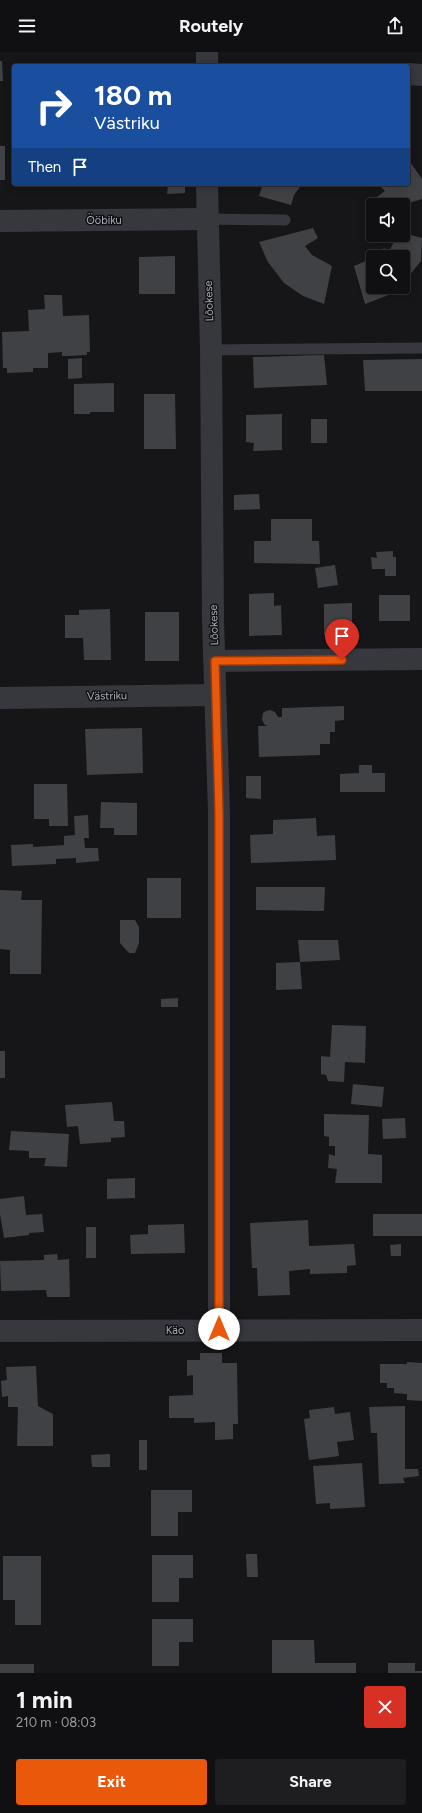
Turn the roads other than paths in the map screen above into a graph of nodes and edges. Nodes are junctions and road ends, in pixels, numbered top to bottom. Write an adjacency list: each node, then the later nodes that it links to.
1 (207, 52): 2 (street)
2 (207, 64)
3 (410, 74): 4 (street)
4 (422, 75)
5 (207, 186): 6 (street, Lõokese)
6 (207, 219): 7 (lane); 8 (street, Ööbiku); 10 (street, Lõokese)
7 (285, 220)
8 (0, 221)
9 (422, 348): 10 (lane)
10 (211, 350): 12 (street, Lõokese)
11 (422, 658): 12 (street)
12 (215, 661): 13 (street, Lõokese)
13 (215, 695): 14 (street, Västriku); 15 (street, Lõokese)
14 (0, 698)
15 (219, 1329): 16 (street, Käo); 17 (street, Käo)
16 (422, 1330)
17 (0, 1331)

